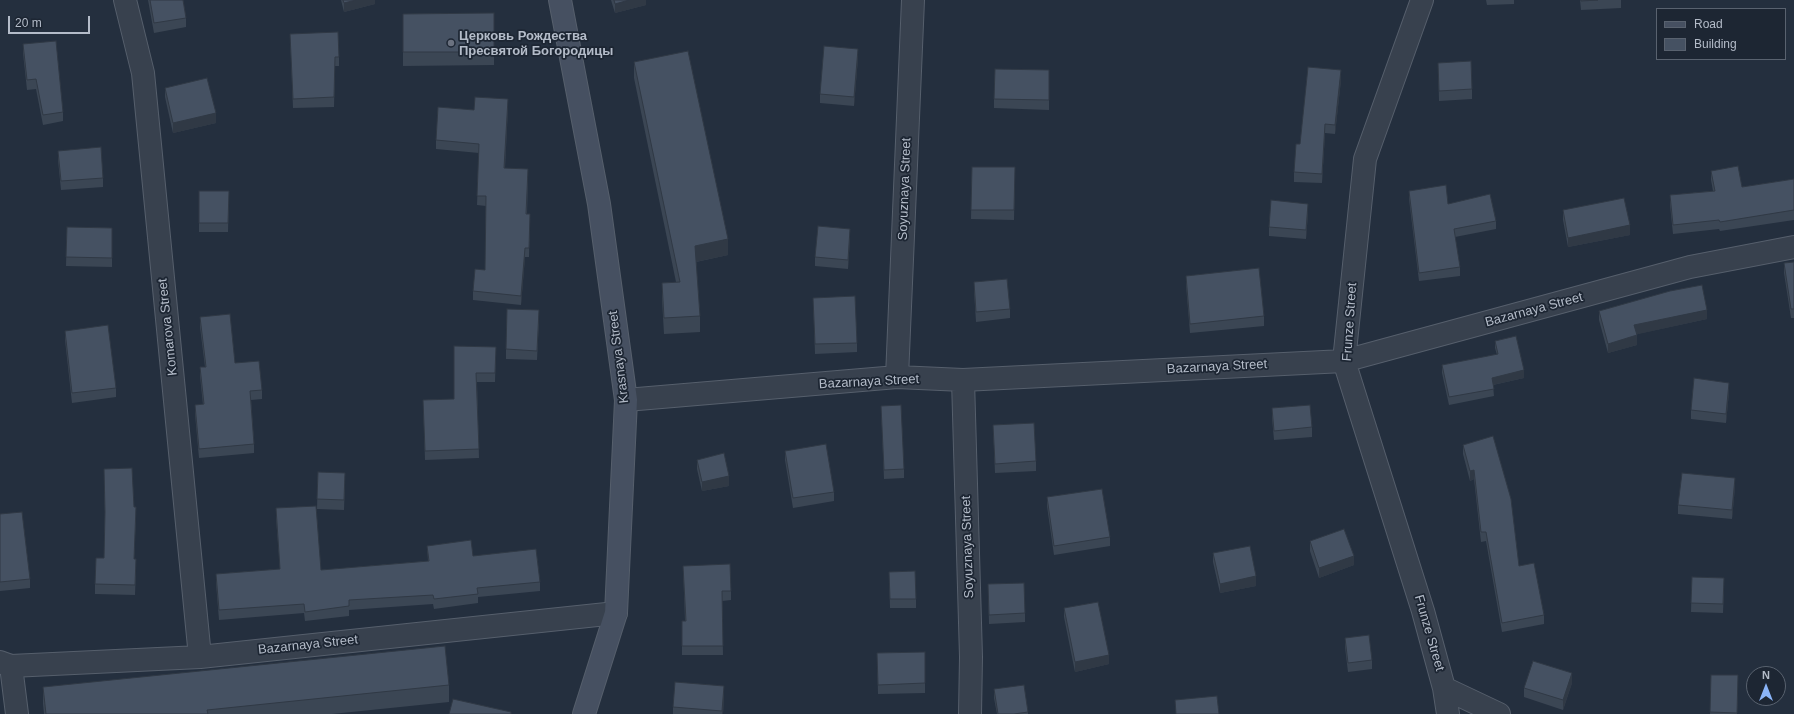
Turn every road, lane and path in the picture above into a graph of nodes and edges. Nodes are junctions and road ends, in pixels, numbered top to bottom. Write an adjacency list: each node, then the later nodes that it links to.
1 (125, 0): 11 (street, Komarova Street)
2 (560, 0): 9 (street, Krasnaya Street)
3 (913, 0): 7 (street, Soyuznaya Street)
4 (1422, 0): 6 (street, Frunze Street)
5 (1794, 247): 6 (street, Bazarnaya Street)
6 (1344, 361): 8 (street, Bazarnaya Street); 13 (street, Frunze Street)
7 (897, 377): 8 (street, Bazarnaya Street); 9 (street, Bazarnaya Street)
8 (964, 380): 16 (street, Soyuznaya Street)
9 (626, 400): 10 (street, Krasnaya Street)
10 (616, 613): 11 (street, Bazarnaya Street); 15 (street, Krasnaya Street)
11 (200, 657): 12 (street, Bazarnaya Street)
12 (6, 664): 14 (street)
13 (1444, 688): 17 (street, Frunze Street); 18 (street, Frunze Street)
14 (17, 714)
15 (584, 714)
16 (970, 714)
17 (1448, 714)
18 (1498, 714)

